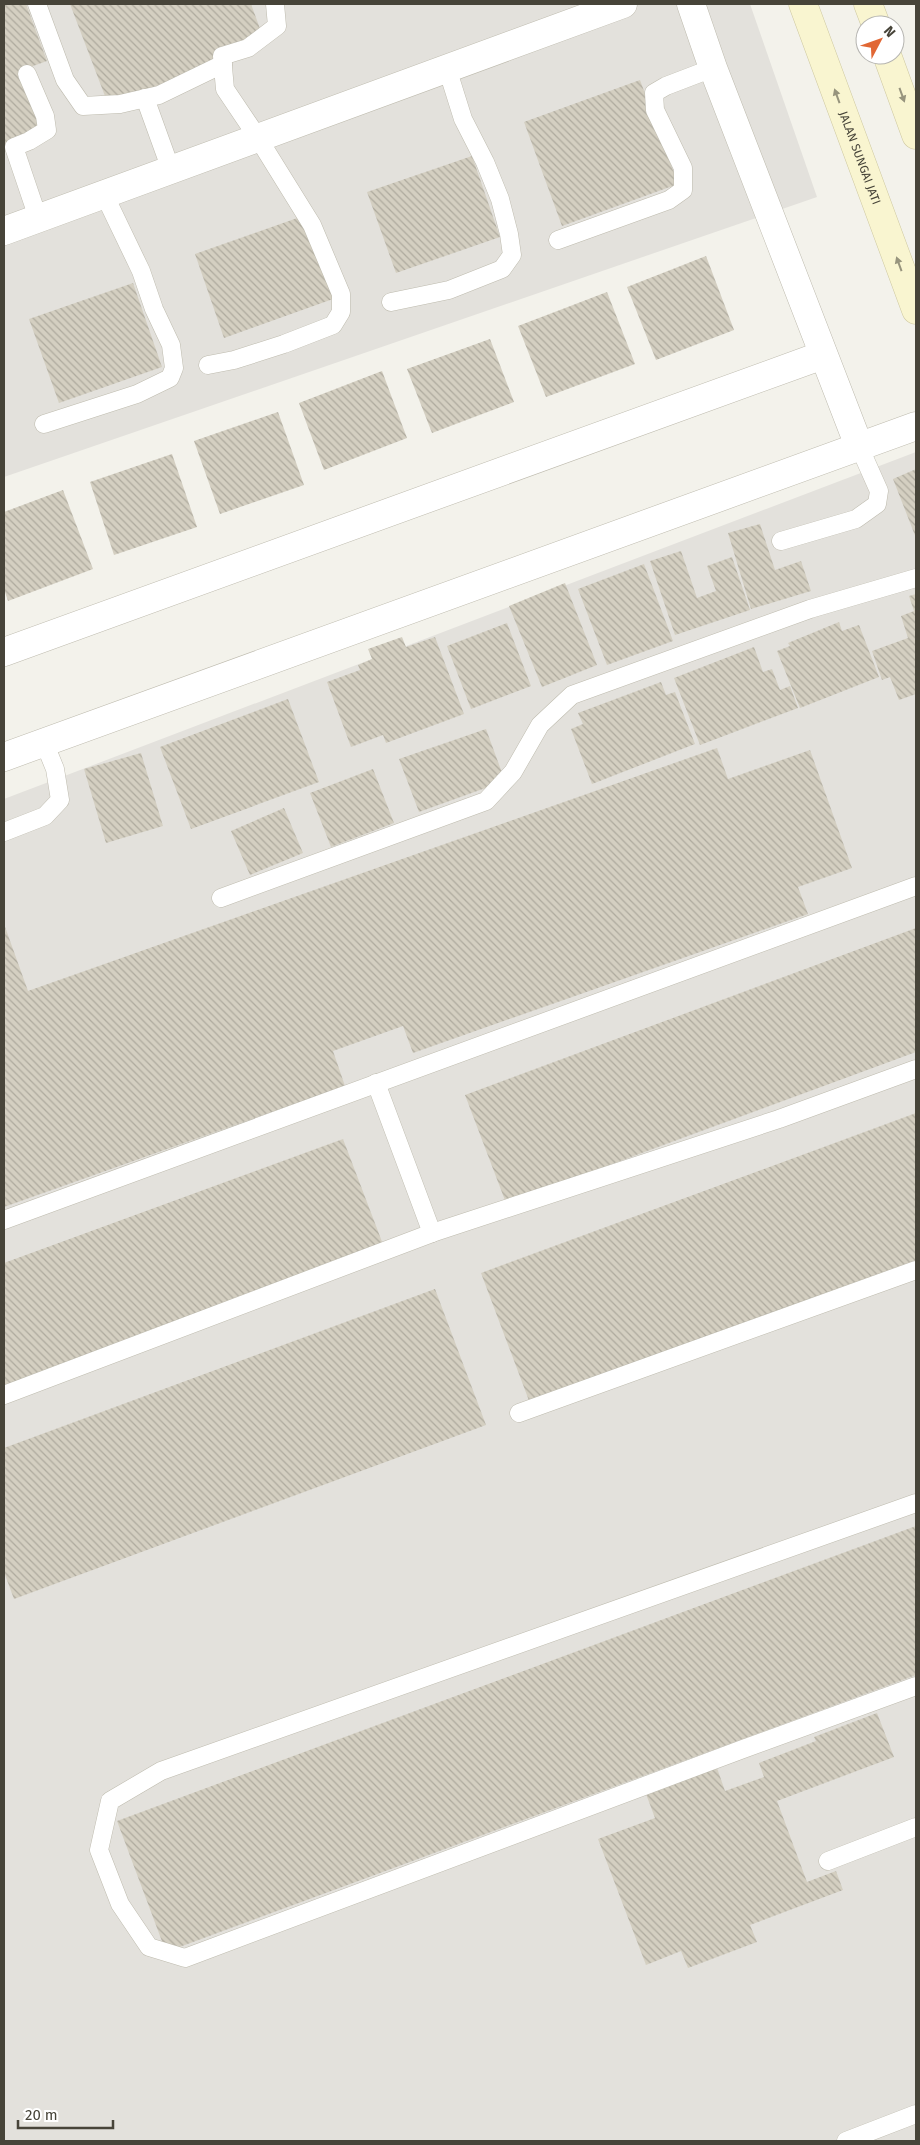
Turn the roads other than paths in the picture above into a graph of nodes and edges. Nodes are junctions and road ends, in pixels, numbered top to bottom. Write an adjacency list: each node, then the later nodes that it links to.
1 (37, 4): 11 (lane)
2 (275, 4): 6 (lane)
3 (623, 4): 8 (street)
4 (691, 4): 9 (street)
5 (803, 4): 21 (main road, JALAN SUNGAI JATI, one-way to 5)
6 (223, 64): 11 (lane); 13 (lane)
7 (891, 65): 12 (main road, one-way to 12)
8 (448, 68): 13 (street); 20 (lane)
9 (713, 68): 19 (lane); 22 (street)
10 (27, 74): 14 (lane)
11 (145, 98): 15 (lane)
12 (916, 135)
13 (258, 138): 15 (street); 23 (lane)
14 (9, 150): 17 (lane)
15 (171, 170): 16 (street)
16 (104, 194): 17 (street); 24 (lane)
17 (38, 218): 18 (street)
18 (4, 231)
19 (558, 240)
20 (391, 302)
21 (916, 310)
22 (823, 355): 26 (street); 29 (street)
23 (208, 365)
24 (44, 424)
25 (916, 426): 26 (street)
26 (859, 446): 27 (lane); 30 (street)
27 (781, 541)
28 (916, 578): 34 (lane)
29 (4, 652)
30 (44, 742): 31 (street); 32 (lane)
31 (4, 757)
32 (4, 832)
33 (916, 886): 36 (lane)
34 (221, 898)
35 (916, 1069): 38 (lane)
36 (376, 1083): 37 (lane); 38 (lane)
37 (4, 1220)
38 (432, 1234): 40 (lane)
39 (916, 1270): 41 (lane)
40 (4, 1395)
41 (519, 1413)
42 (916, 1502): 43 (lane)
43 (916, 1686)
44 (916, 1826): 45 (lane)
45 (828, 1862)
46 (916, 2114): 47 (lane)
47 (846, 2141)

